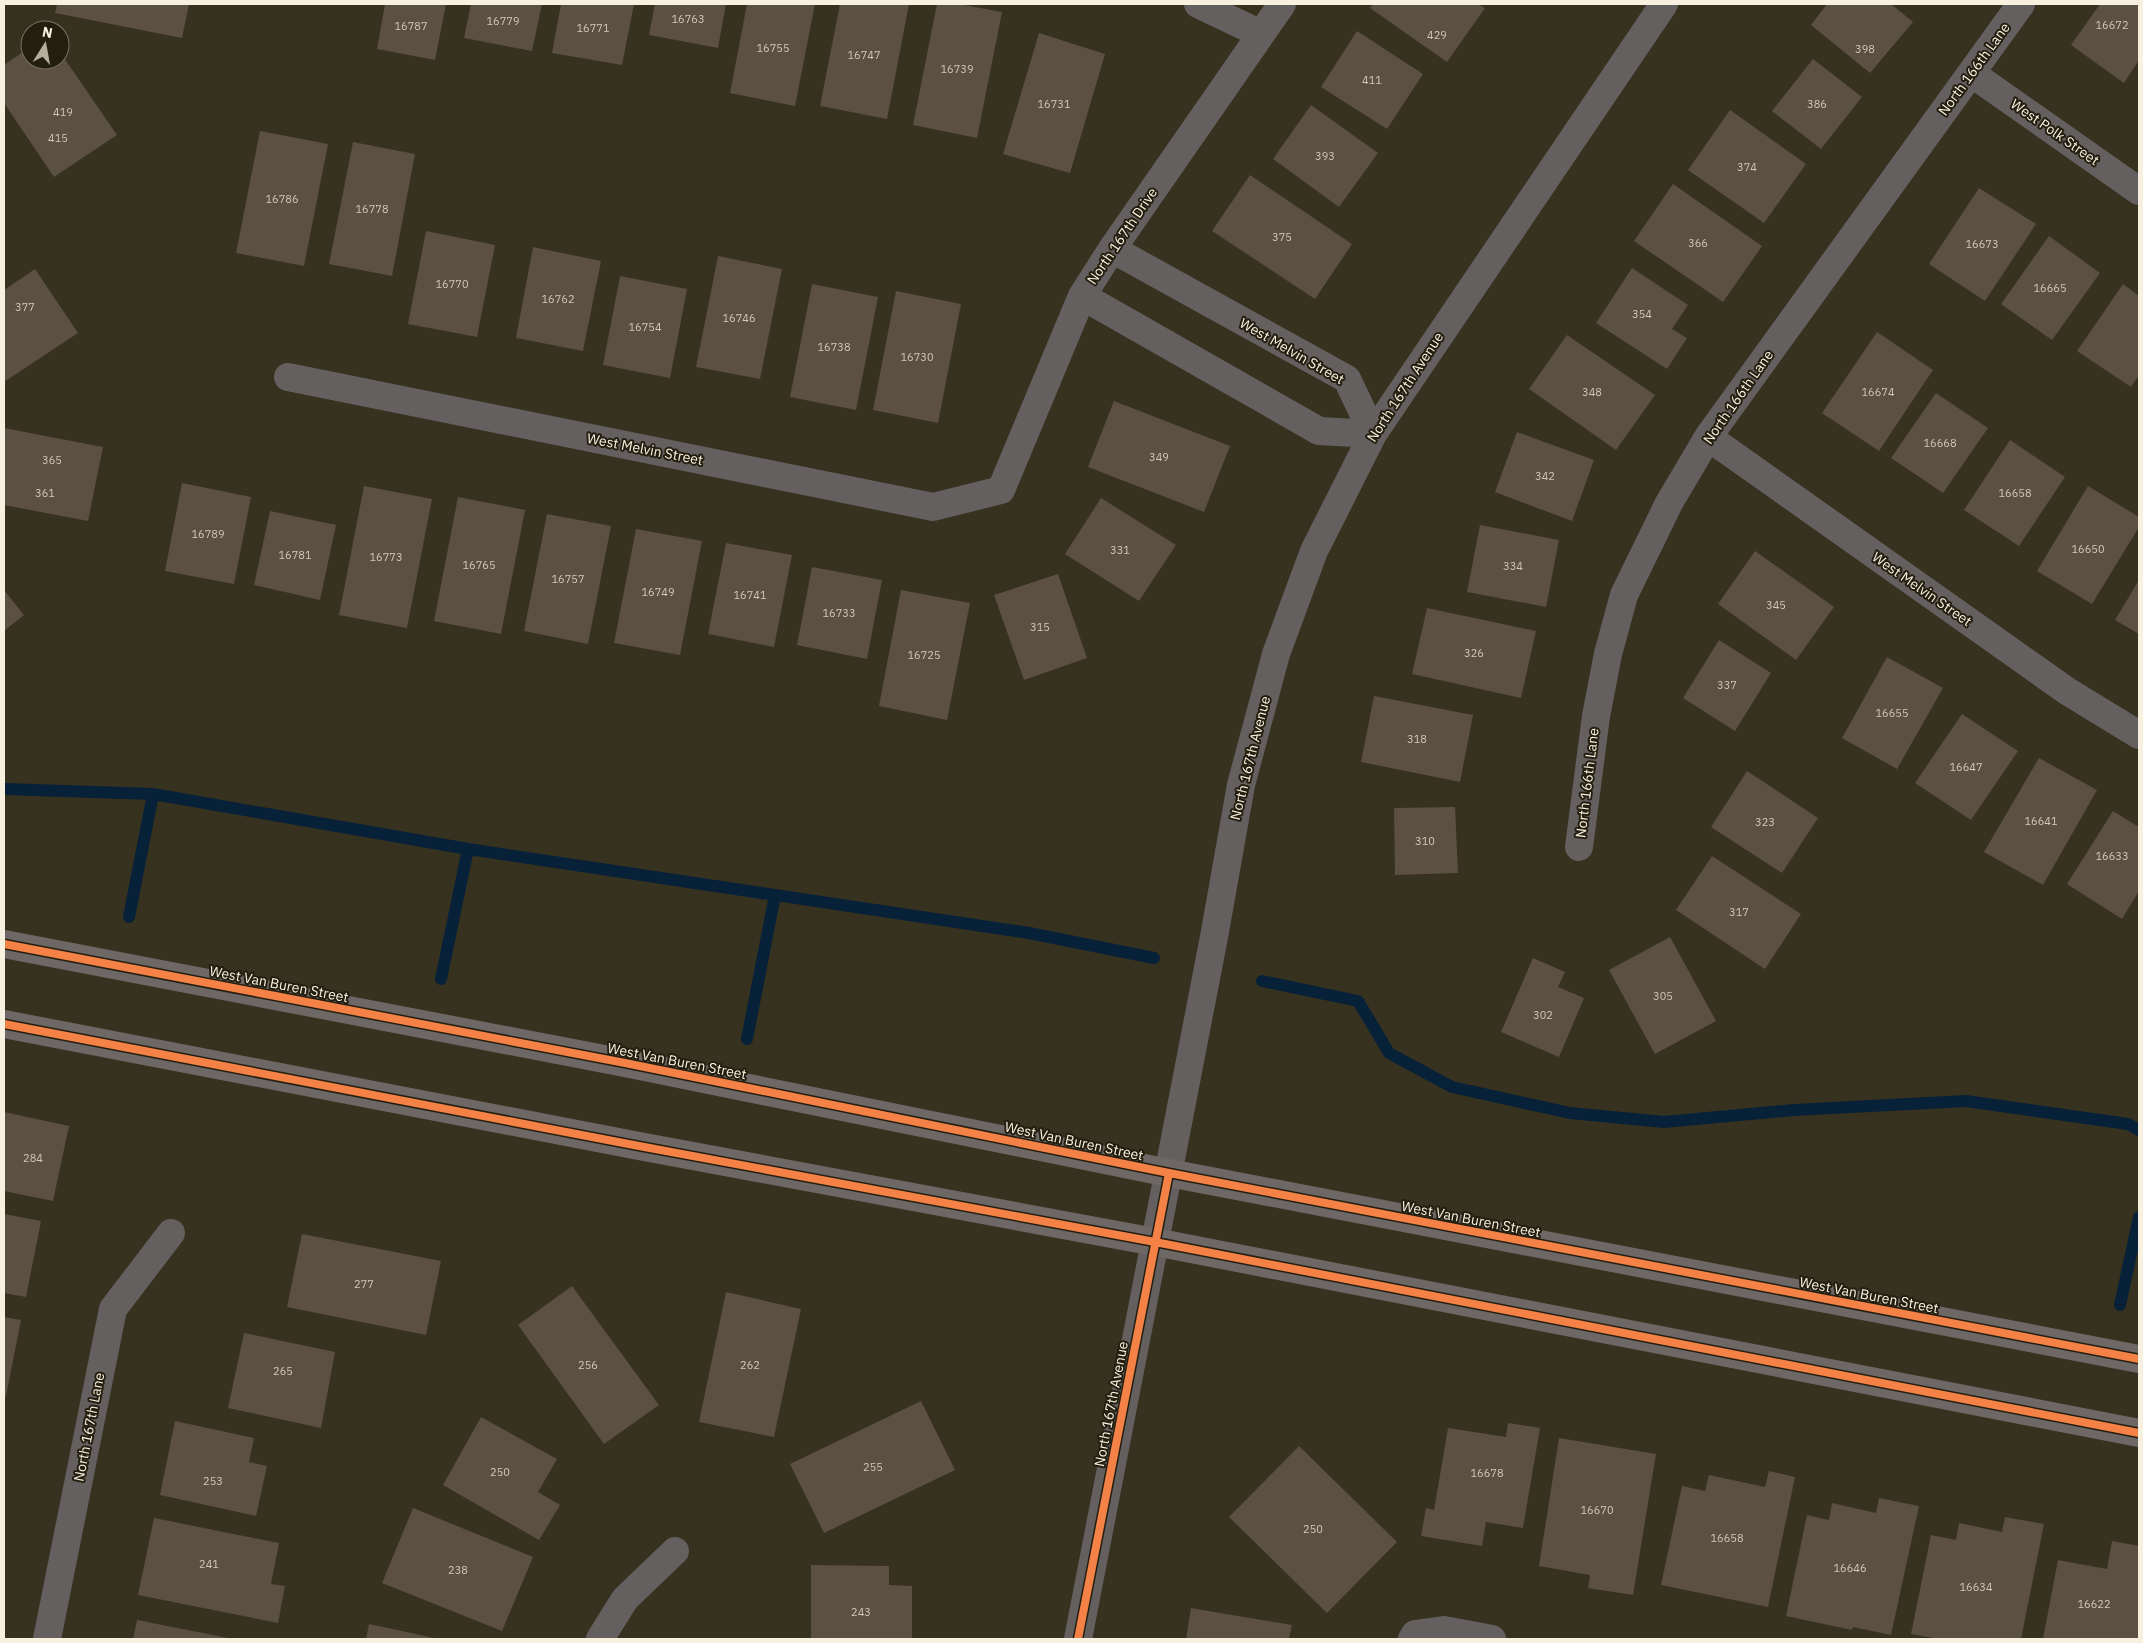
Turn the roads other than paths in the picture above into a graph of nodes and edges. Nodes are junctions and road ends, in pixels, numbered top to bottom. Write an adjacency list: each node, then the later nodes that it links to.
1 (1198, 4): 5 (street)
2 (1282, 4): 5 (street, North 167th Drive)
3 (1664, 4): 11 (street, North 167th Avenue)
4 (2021, 4): 6 (street, North 166th Lane)
5 (1261, 34): 8 (street, North 167th Drive)
6 (1971, 73): 7 (street, West Polk Street); 12 (street, North 166th Lane)
7 (2139, 191)
8 (1112, 249): 9 (street, North 167th Drive); 11 (street, West Melvin Street)
9 (1082, 296): 11 (street); 13 (street, North 167th Drive)
10 (288, 377): 13 (street, West Melvin Street)
11 (1373, 434): 18 (street, North 167th Avenue)
12 (1708, 438): 14 (street, West Melvin Street); 15 (street, North 166th Lane)
13 (1001, 490)
14 (2139, 735)
15 (1579, 847)
16 (4, 944): 18 (main road, West Van Buren Street)
17 (4, 1024): 20 (main road)
18 (1169, 1173): 20 (street, North 167th Avenue); 21 (main road, West Van Buren Street)
19 (171, 1233): 25 (street, North 167th Lane)
20 (1155, 1242): 22 (main road); 27 (street, North 167th Avenue)
21 (2139, 1359)
22 (2139, 1433)
23 (675, 1551): 26 (street)
24 (1413, 1636): 28 (street)
25 (47, 1639)
26 (600, 1639)
27 (1078, 1639)
28 (1492, 1639)

